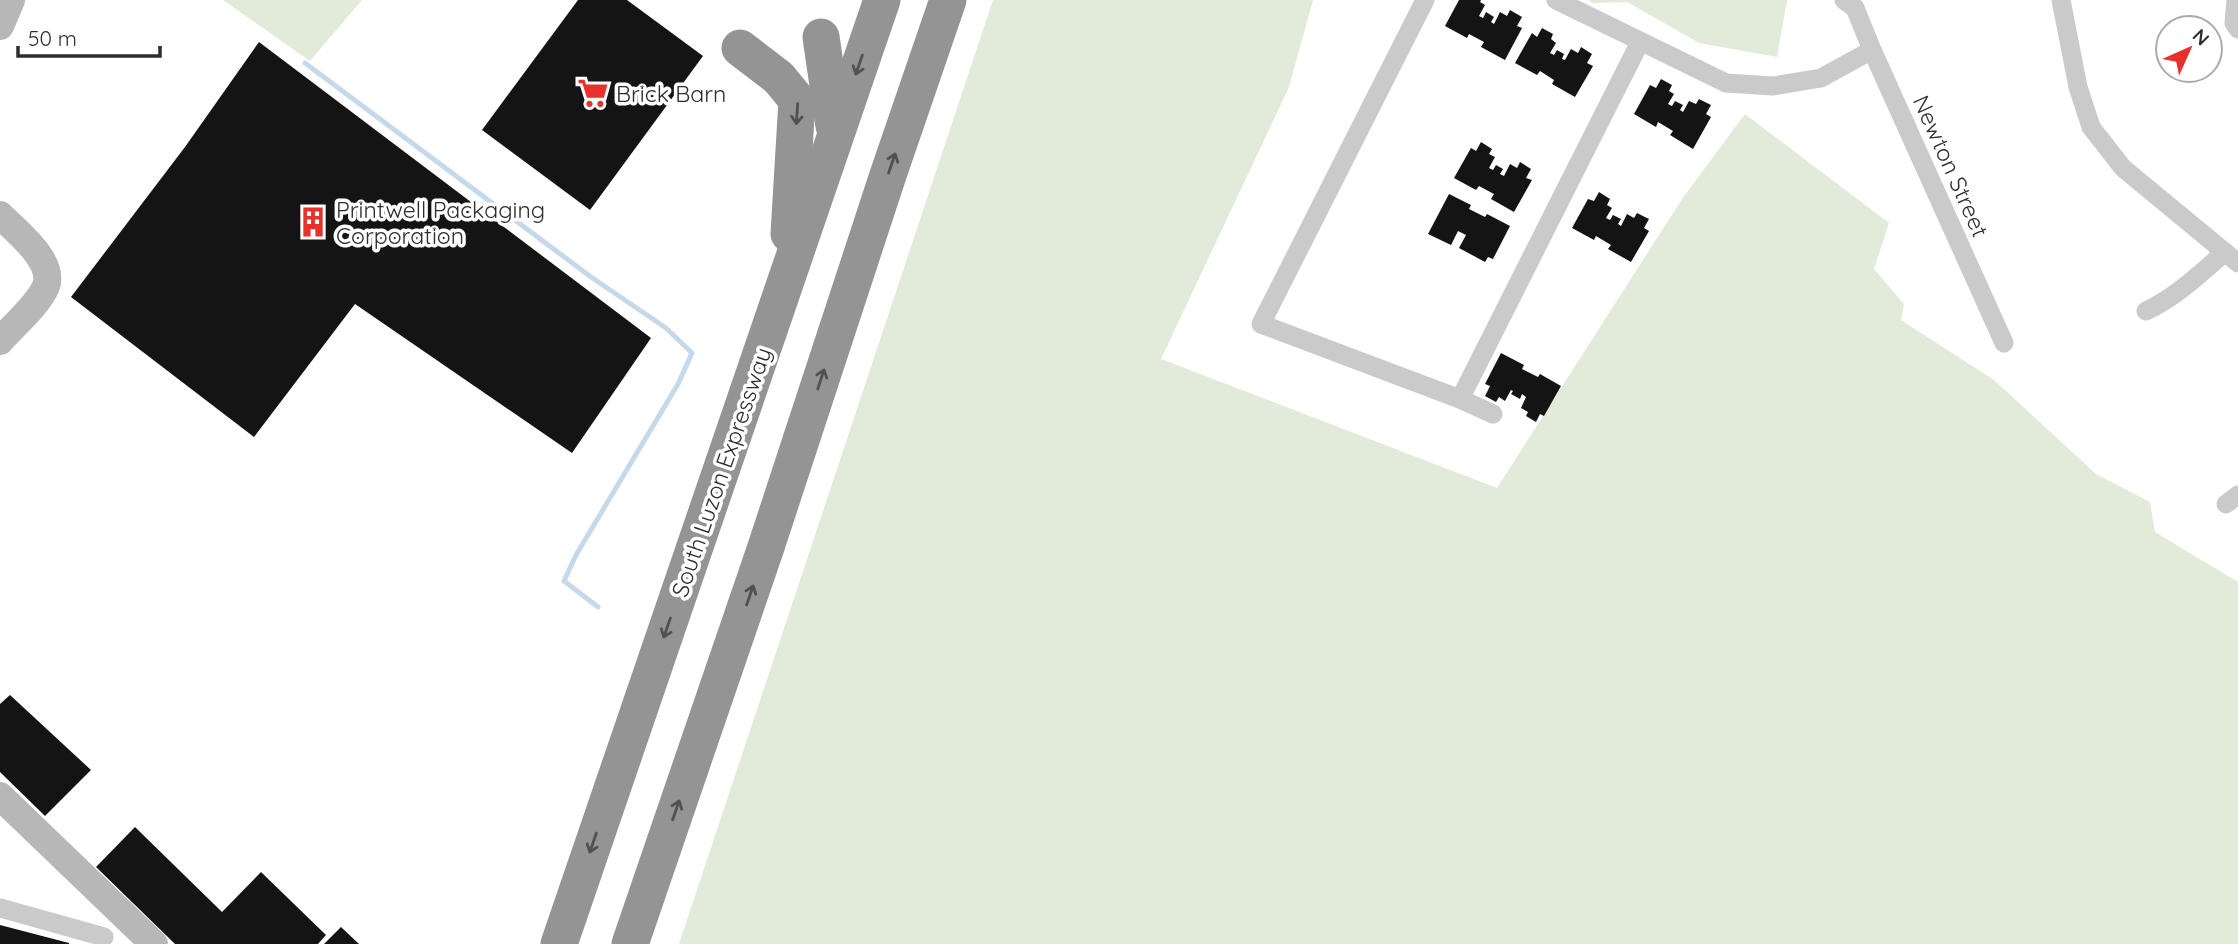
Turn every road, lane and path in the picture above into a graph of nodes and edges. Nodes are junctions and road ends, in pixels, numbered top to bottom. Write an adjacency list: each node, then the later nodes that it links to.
1 (11, 0): 9 (street)
2 (882, 0): 15 (highway, South Luzon Expressway, one-way to 15)
3 (948, 0): 29 (highway, one-way to 3)
4 (1425, 0): 22 (street)
5 (1556, 0): 12 (street)
6 (2061, 0): 17 (street)
7 (2236, 0): 10 (street)
8 (1854, 3): 14 (street, Newton Street)
9 (0, 26)
10 (2238, 29)
11 (821, 37): 15 (highway)
12 (1640, 42): 14 (street); 22 (street)
13 (740, 48): 18 (highway, one-way to 18)
14 (1872, 51): 21 (street, Newton Street)
15 (835, 135): 18 (highway, South Luzon Expressway)
16 (0, 215): 20 (street)
17 (2231, 258): 19 (street)
18 (786, 284): 28 (highway, South Luzon Expressway, one-way to 28)
19 (2146, 311)
20 (0, 341)
21 (2004, 344)
22 (1460, 399): 23 (street)
23 (1493, 414)
24 (0, 796): 27 (street)
25 (0, 908): 26 (street)
26 (104, 937)
27 (154, 944)
28 (558, 944)
29 (630, 944)

